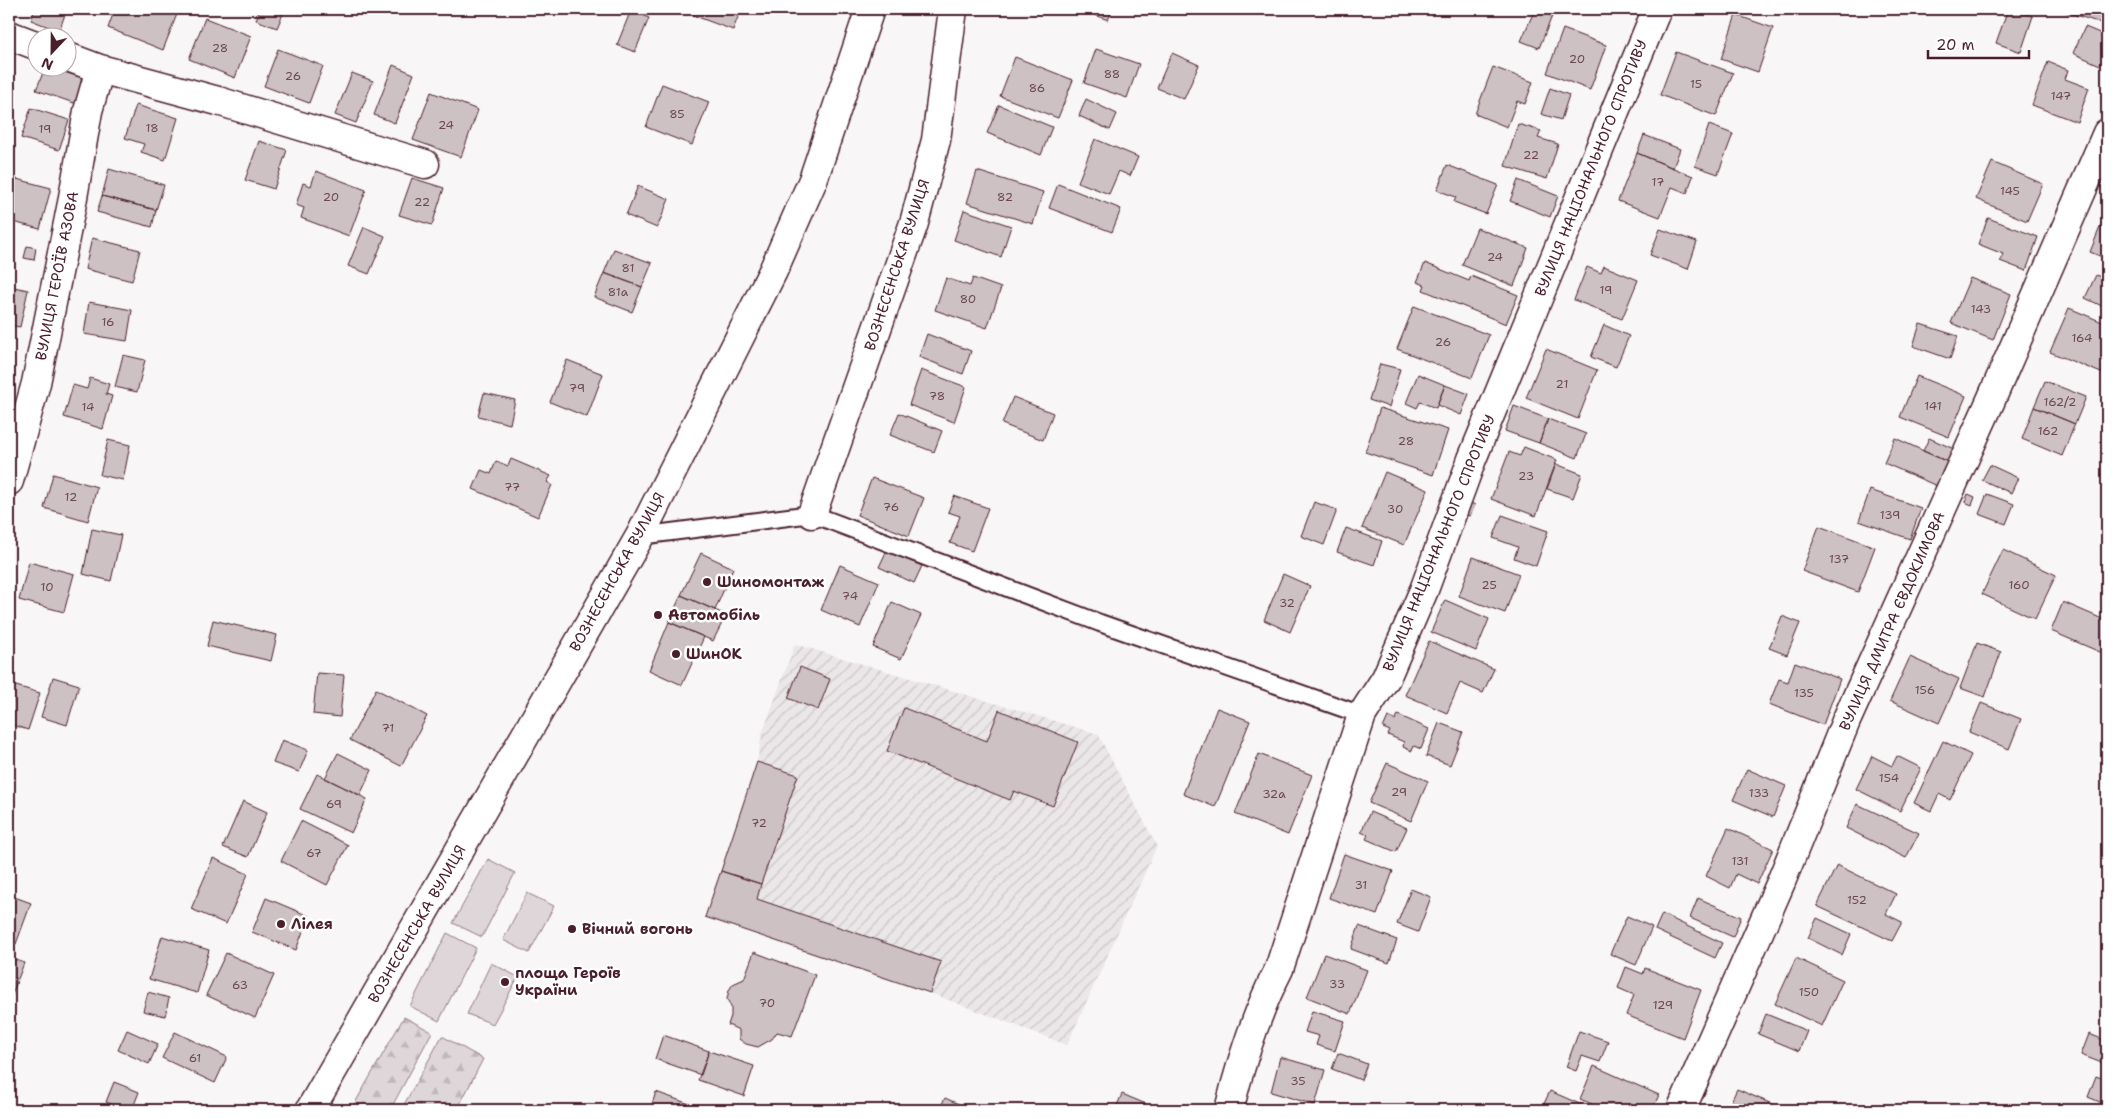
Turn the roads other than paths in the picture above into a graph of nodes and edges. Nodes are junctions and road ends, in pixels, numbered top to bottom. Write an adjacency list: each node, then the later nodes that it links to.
1 (870, 9): 12 (street, ВОЗНЕСЕНСЬКА ВУЛИЦЯ)
2 (954, 9): 11 (street, ВОЗНЕСЕНСЬКА ВУЛИЦЯ)
3 (1657, 9): 13 (street, ВУЛИЦЯ НАЦІОНАЛЬНОГО СПРОТИВУ)
4 (9, 35): 5 (street)
5 (28, 42)
6 (78, 61): 7 (street)
7 (100, 69): 9 (street); 10 (street, ВУЛИЦЯ ГЕРОЇВ АЗОВА)
8 (2107, 133): 16 (street, ВУЛИЦЯ ДМИТРА ЄВДОКИМОВА)
9 (425, 164)
10 (9, 481)
11 (812, 514): 12 (lane); 13 (lane)
12 (640, 536): 14 (street, ВОЗНЕСЕНСЬКА ВУЛИЦЯ)
13 (1362, 715): 15 (street, ВУЛИЦЯ НАЦІОНАЛЬНОГО СПРОТИВУ)
14 (310, 1110)
15 (1229, 1110)
16 (1681, 1110)

